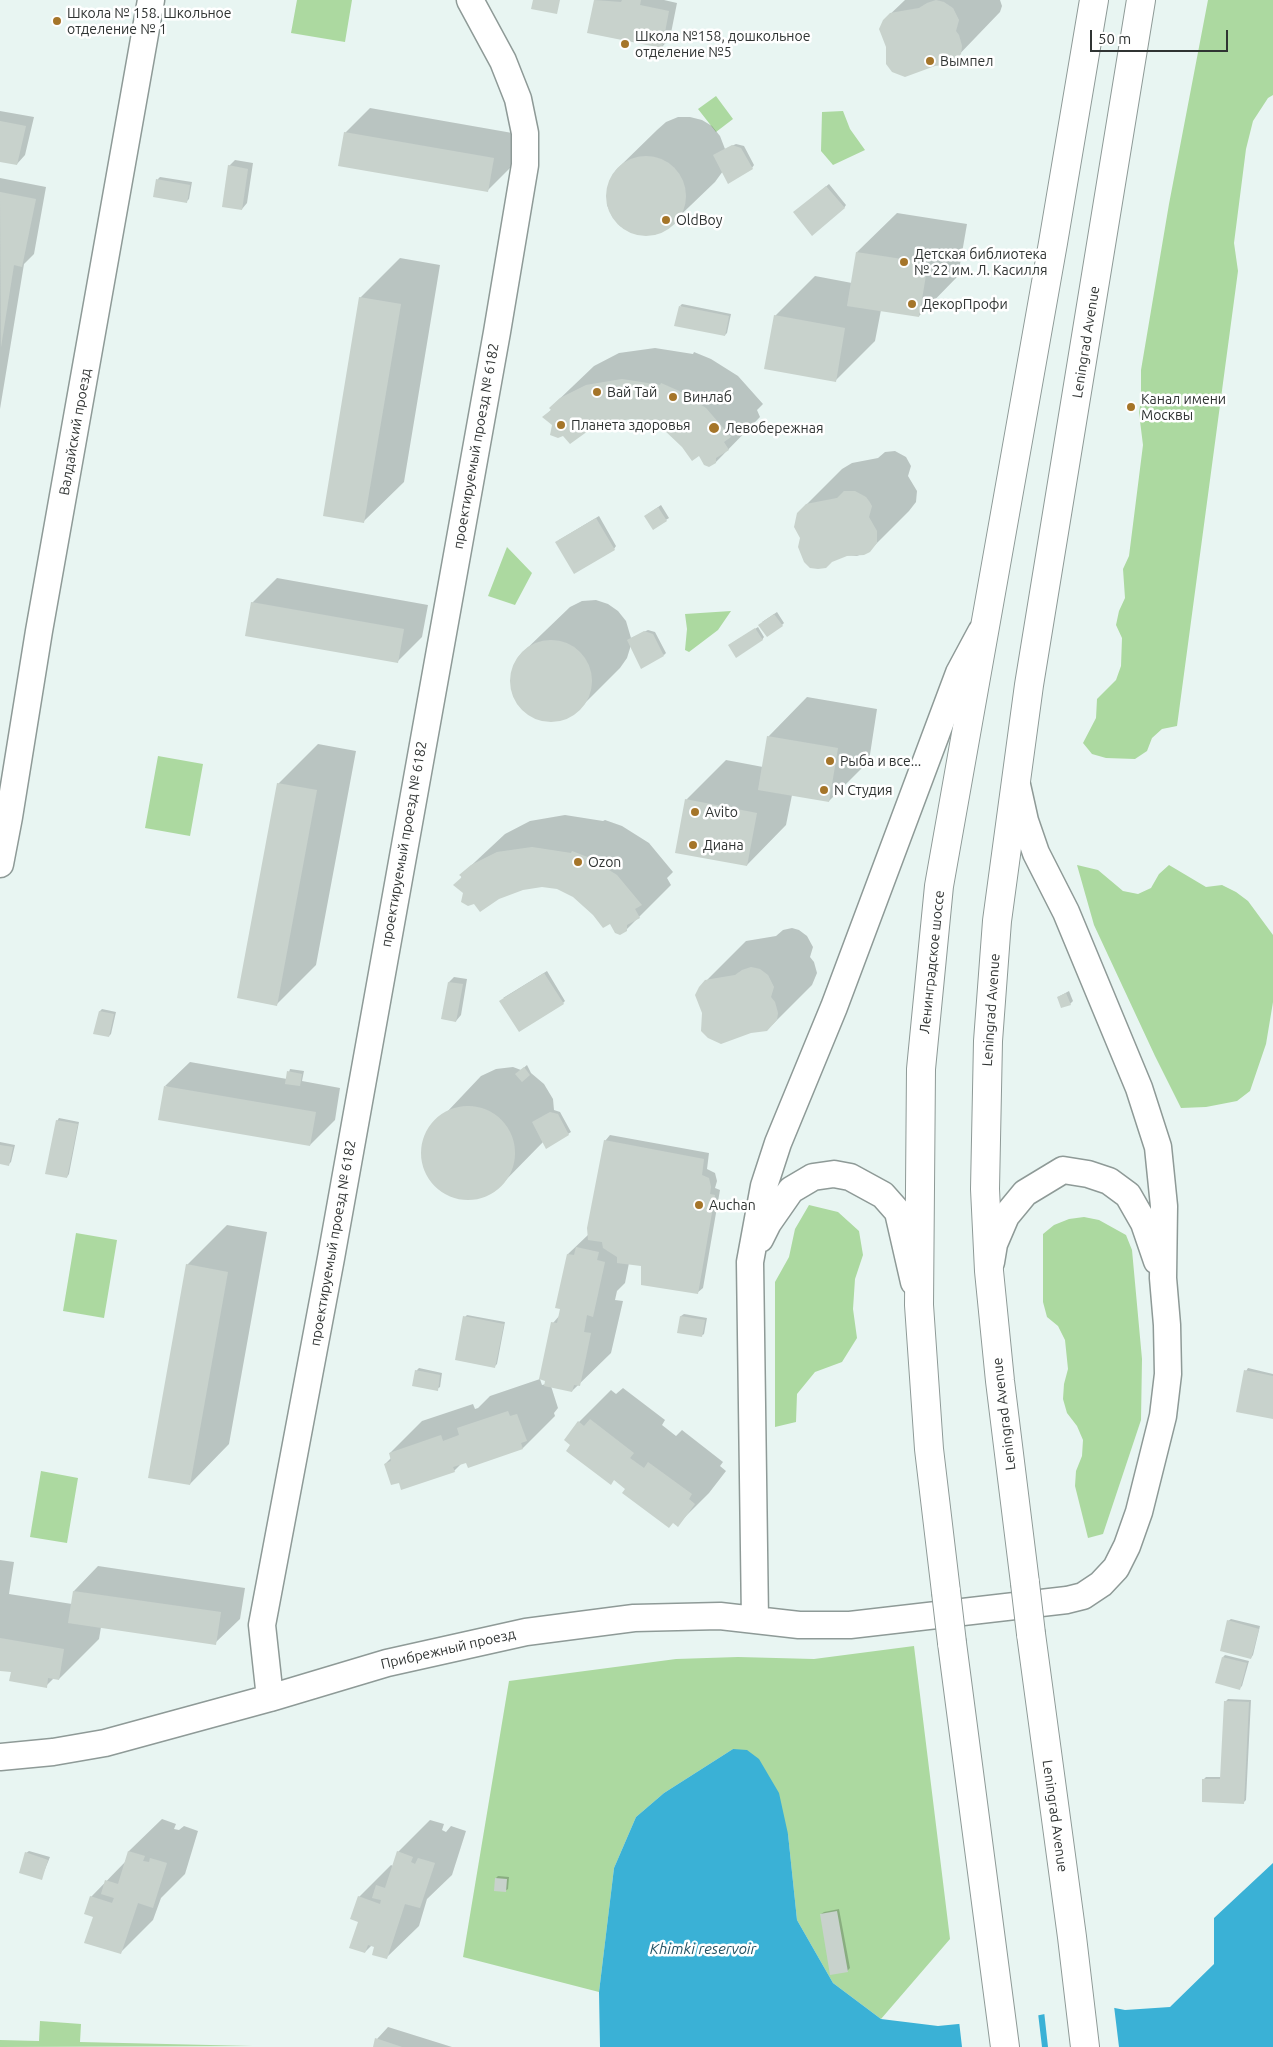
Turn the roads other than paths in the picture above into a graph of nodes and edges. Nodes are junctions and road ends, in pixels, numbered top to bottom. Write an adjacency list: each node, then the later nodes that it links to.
1 (151, 0): 7 (street, Валдайский проезд)
2 (470, 0): 14 (street, проектируемый проезд № 6182)
3 (1094, 0): 5 (main road)
4 (1142, 0): 6 (main road)
5 (986, 623): 9 (street); 12 (main road, Ленинградское шоссе)
6 (1015, 778): 10 (main road, Leningrad Avenue); 11 (street)
7 (5, 816): 8 (street, Валдайский проезд)
8 (0, 864)
9 (750, 1262): 12 (street); 13 (street)
10 (989, 1271): 11 (street); 17 (main road, Leningrad Avenue, bridge)
11 (1163, 1278): 13 (street, Прибрежный проезд)
12 (919, 1305): 16 (main road, bridge)
13 (755, 1620): 14 (street, Прибрежный проезд)
14 (270, 1698): 15 (street, Прибрежный проезд)
15 (0, 1757)
16 (1005, 2047)
17 (1085, 2047)

